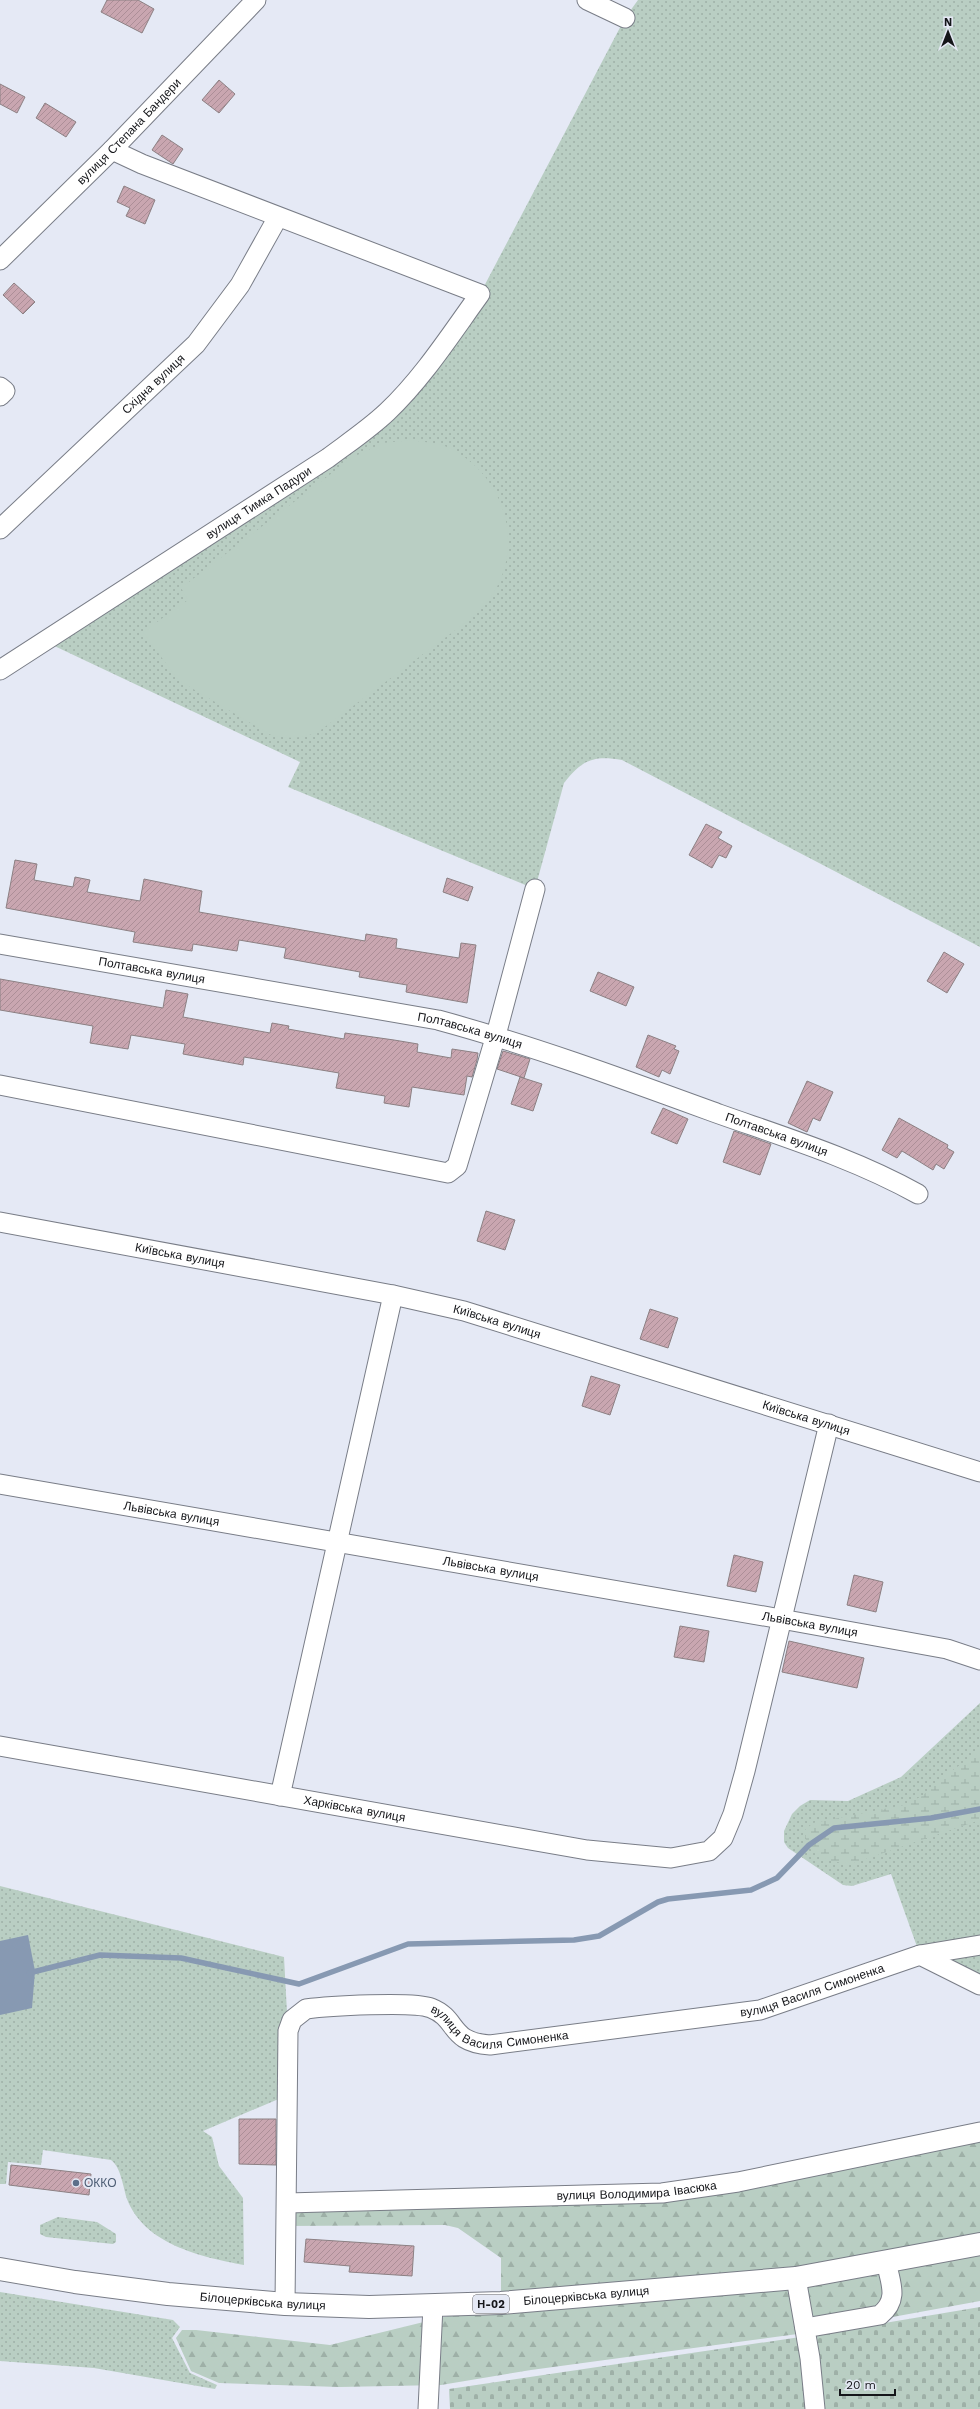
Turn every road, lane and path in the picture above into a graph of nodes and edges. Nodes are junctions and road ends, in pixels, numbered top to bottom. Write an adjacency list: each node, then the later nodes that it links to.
1 (256, 0): 4 (street, вулиця Степана Бандери)
2 (587, 0): 3 (street)
3 (625, 18)
4 (112, 150): 5 (street); 6 (street, вулиця Степана Бандери)
5 (278, 217): 9 (street, Східна вулиця); 10 (street, вулиця Тимка Падури)
6 (0, 260)
7 (0, 387): 8 (street)
8 (0, 396)
9 (0, 529)
10 (0, 670)
11 (535, 889): 13 (street)
12 (0, 944): 13 (street, Полтавська вулиця)
13 (496, 1035): 14 (street); 15 (street, Полтавська вулиця)
14 (0, 1085)
15 (918, 1194)
16 (0, 1222): 17 (street, Київська вулиця)
17 (393, 1295): 18 (street, Київська вулиця); 21 (street)
18 (829, 1424): 19 (street, Київська вулиця); 22 (street)
19 (980, 1472)
20 (0, 1484): 21 (street, Львівська вулиця)
21 (339, 1544): 22 (street, Львівська вулиця); 25 (street)
22 (781, 1619): 23 (street, Львівська вулиця); 25 (street, Харківська вулиця)
23 (980, 1660)
24 (0, 1746): 25 (street, Харківська вулиця)
25 (280, 1796)
26 (980, 1945): 27 (street, вулиця Василя Симоненка)
27 (920, 1955): 28 (street); 30 (street, вулиця Василя Симоненка)
28 (980, 1985)
29 (980, 2132): 30 (street, вулиця Володимира Івасюка)
30 (287, 2203): 35 (street, вулиця Василя Симоненка)
31 (980, 2244): 32 (main road, Білоцерківська вулиця / Н-02)
32 (886, 2262): 34 (main road, Білоцерківська вулиця / Н-02); 37 (street)
33 (0, 2269): 35 (main road, Білоцерківська вулиця / Н-02)
34 (796, 2278): 36 (main road, Білоцерківська вулиця / Н-02); 37 (street)
35 (285, 2304): 36 (main road, Білоцерківська вулиця / Н-02)
36 (433, 2306): 38 (street)
37 (805, 2328): 39 (street)
38 (428, 2409)
39 (815, 2409)

